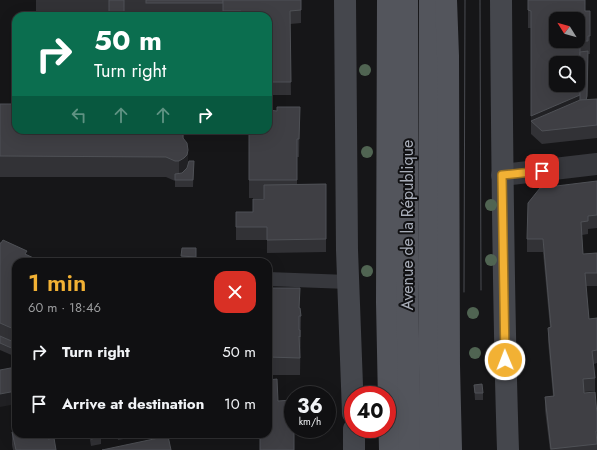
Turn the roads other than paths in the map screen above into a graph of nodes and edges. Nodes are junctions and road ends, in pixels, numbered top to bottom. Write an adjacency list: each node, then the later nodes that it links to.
1 (345, 0): 10 (street)
2 (388, 0): 14 (main road)
3 (407, 0): 15 (main road, Avenue de la République)
4 (430, 0): 16 (main road, Avenue de la République)
5 (446, 0): 17 (main road)
6 (501, 0): 8 (street)
7 (597, 164): 8 (street)
8 (502, 175): 18 (street)
9 (272, 279): 10 (lane)
10 (348, 282): 11 (street)
11 (352, 386)
12 (354, 438): 13 (street)
13 (354, 450)
14 (390, 450)
15 (410, 450)
16 (432, 450)
17 (450, 450)
18 (508, 450)

